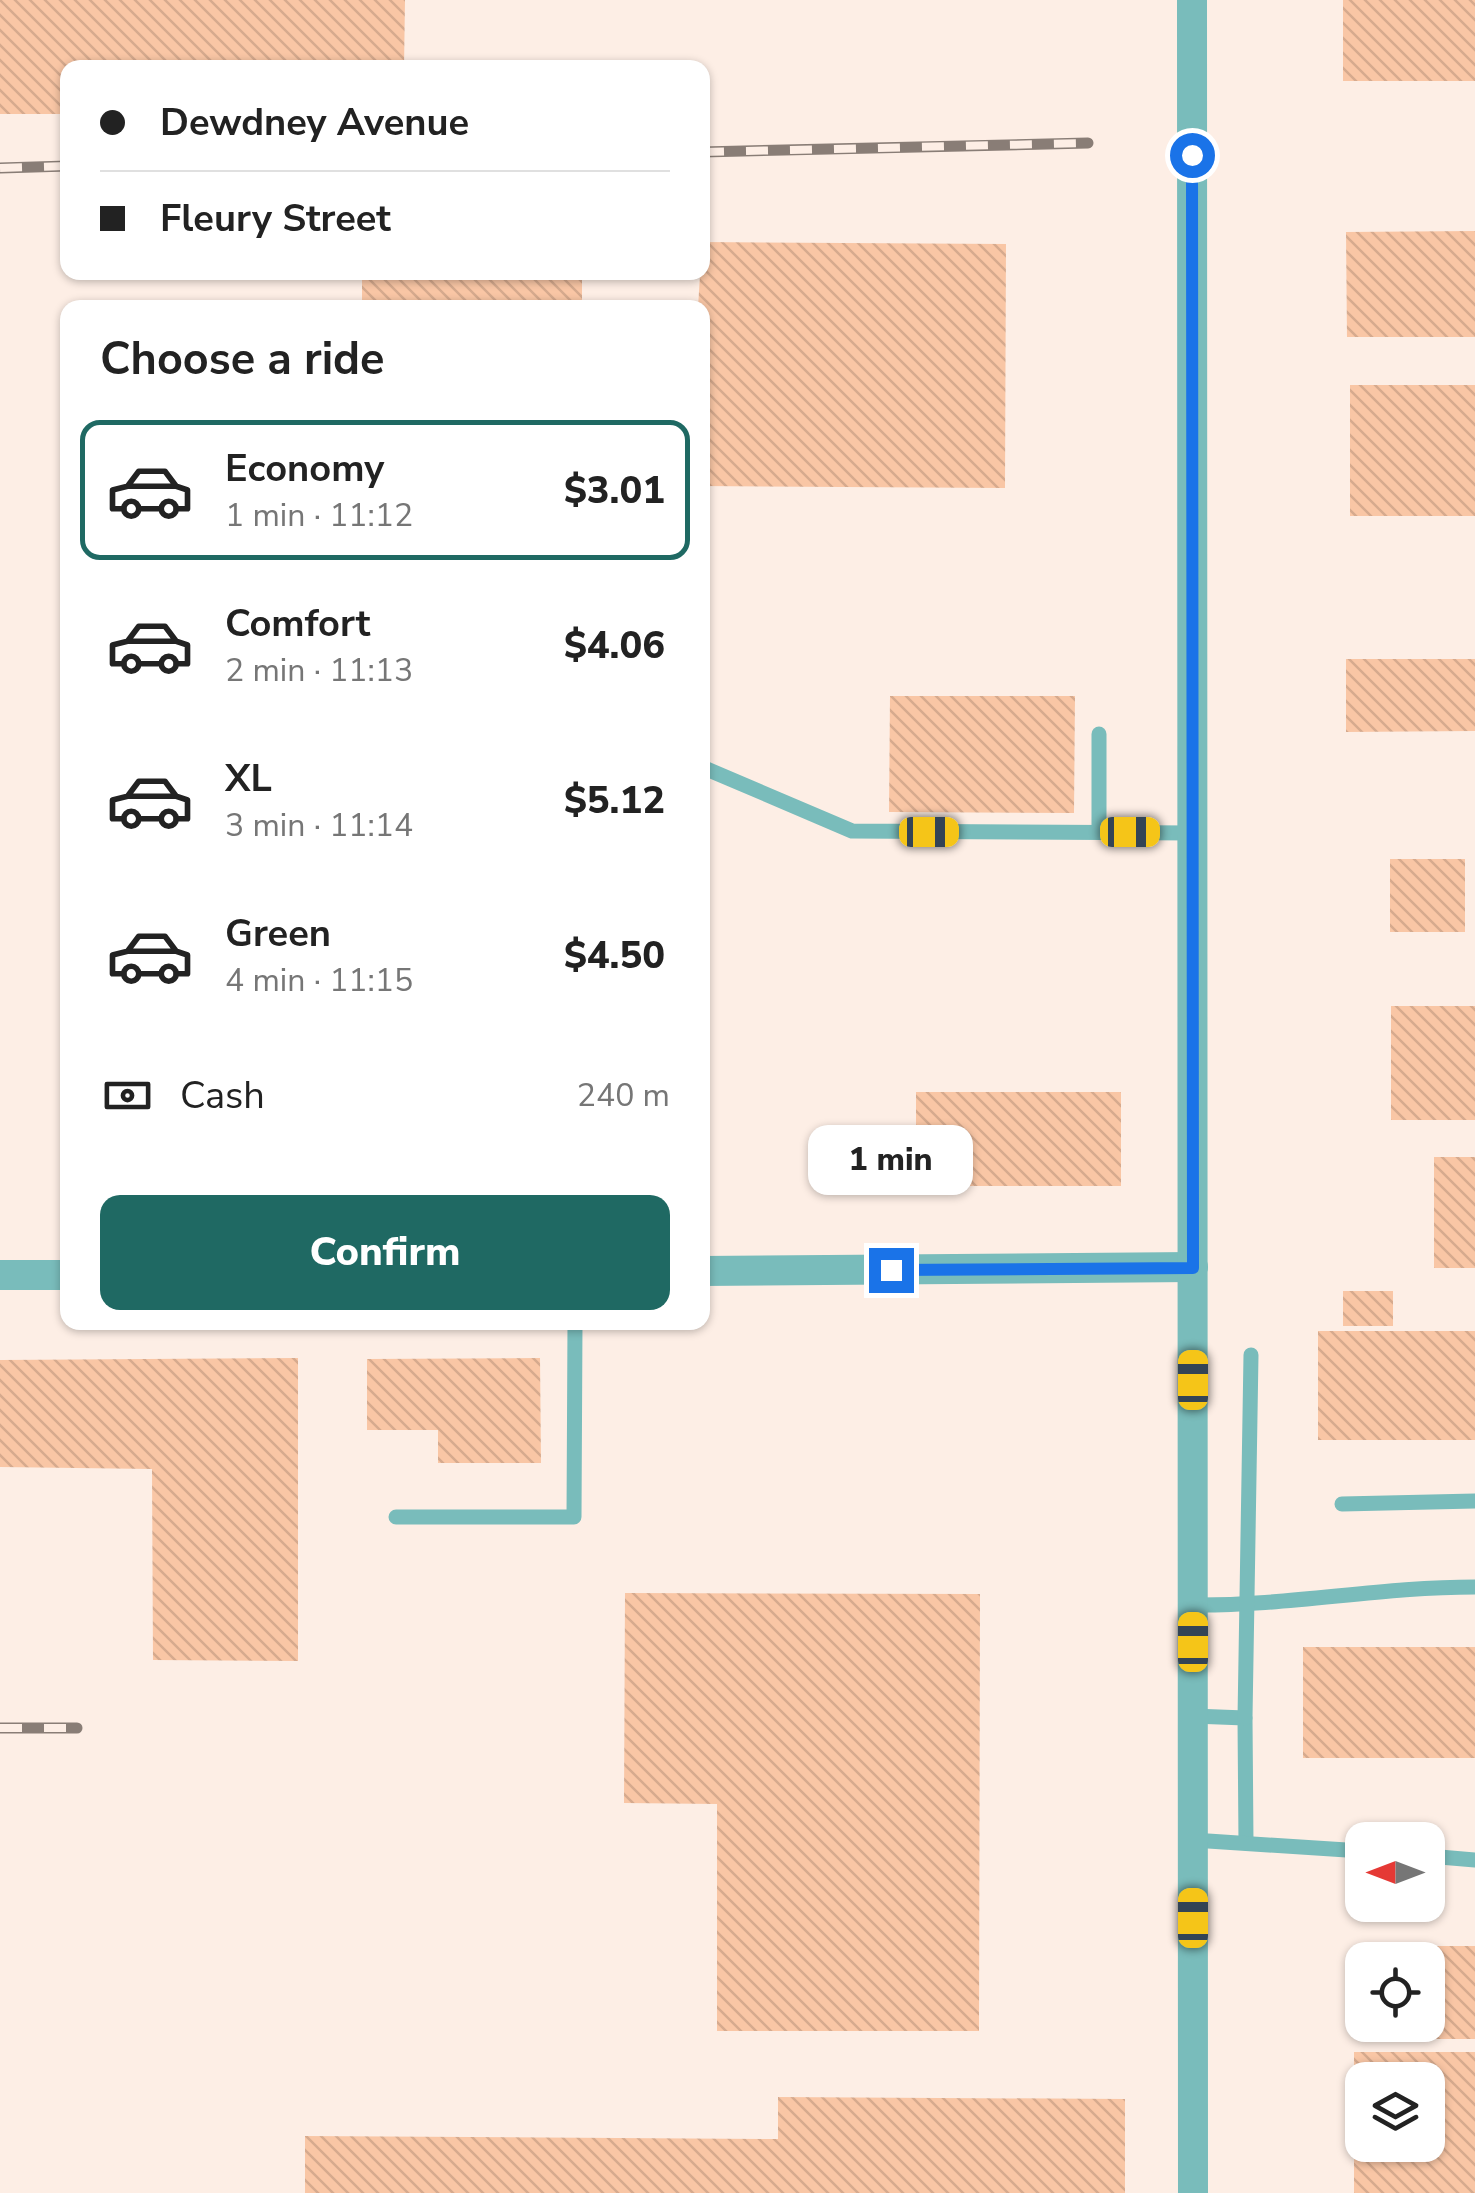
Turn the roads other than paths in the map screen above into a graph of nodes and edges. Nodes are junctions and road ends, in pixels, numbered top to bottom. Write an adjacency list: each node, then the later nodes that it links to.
1 (1192, 0): 5 (street)
2 (1100, 734): 4 (lane)
3 (710, 770): 4 (lane)
4 (1099, 832): 5 (lane)
5 (1193, 833): 6 (street)
6 (1193, 1268): 7 (street); 16 (street)
7 (710, 1271)
8 (60, 1275): 9 (street)
9 (0, 1276)
10 (574, 1330): 14 (lane)
11 (1251, 1355): 17 (lane)
12 (1475, 1500): 13 (lane)
13 (1342, 1504)
14 (396, 1518)
15 (1475, 1587): 17 (lane)
16 (1193, 1605): 17 (lane); 18 (street)
17 (1247, 1606): 19 (lane)
18 (1193, 1716): 19 (lane); 20 (street)
19 (1245, 1718): 21 (lane)
20 (1193, 1840): 21 (lane); 25 (street)
21 (1246, 1843): 22 (lane)
22 (1345, 1849)
23 (1445, 1857): 24 (lane)
24 (1475, 1860)
25 (1193, 2193)

